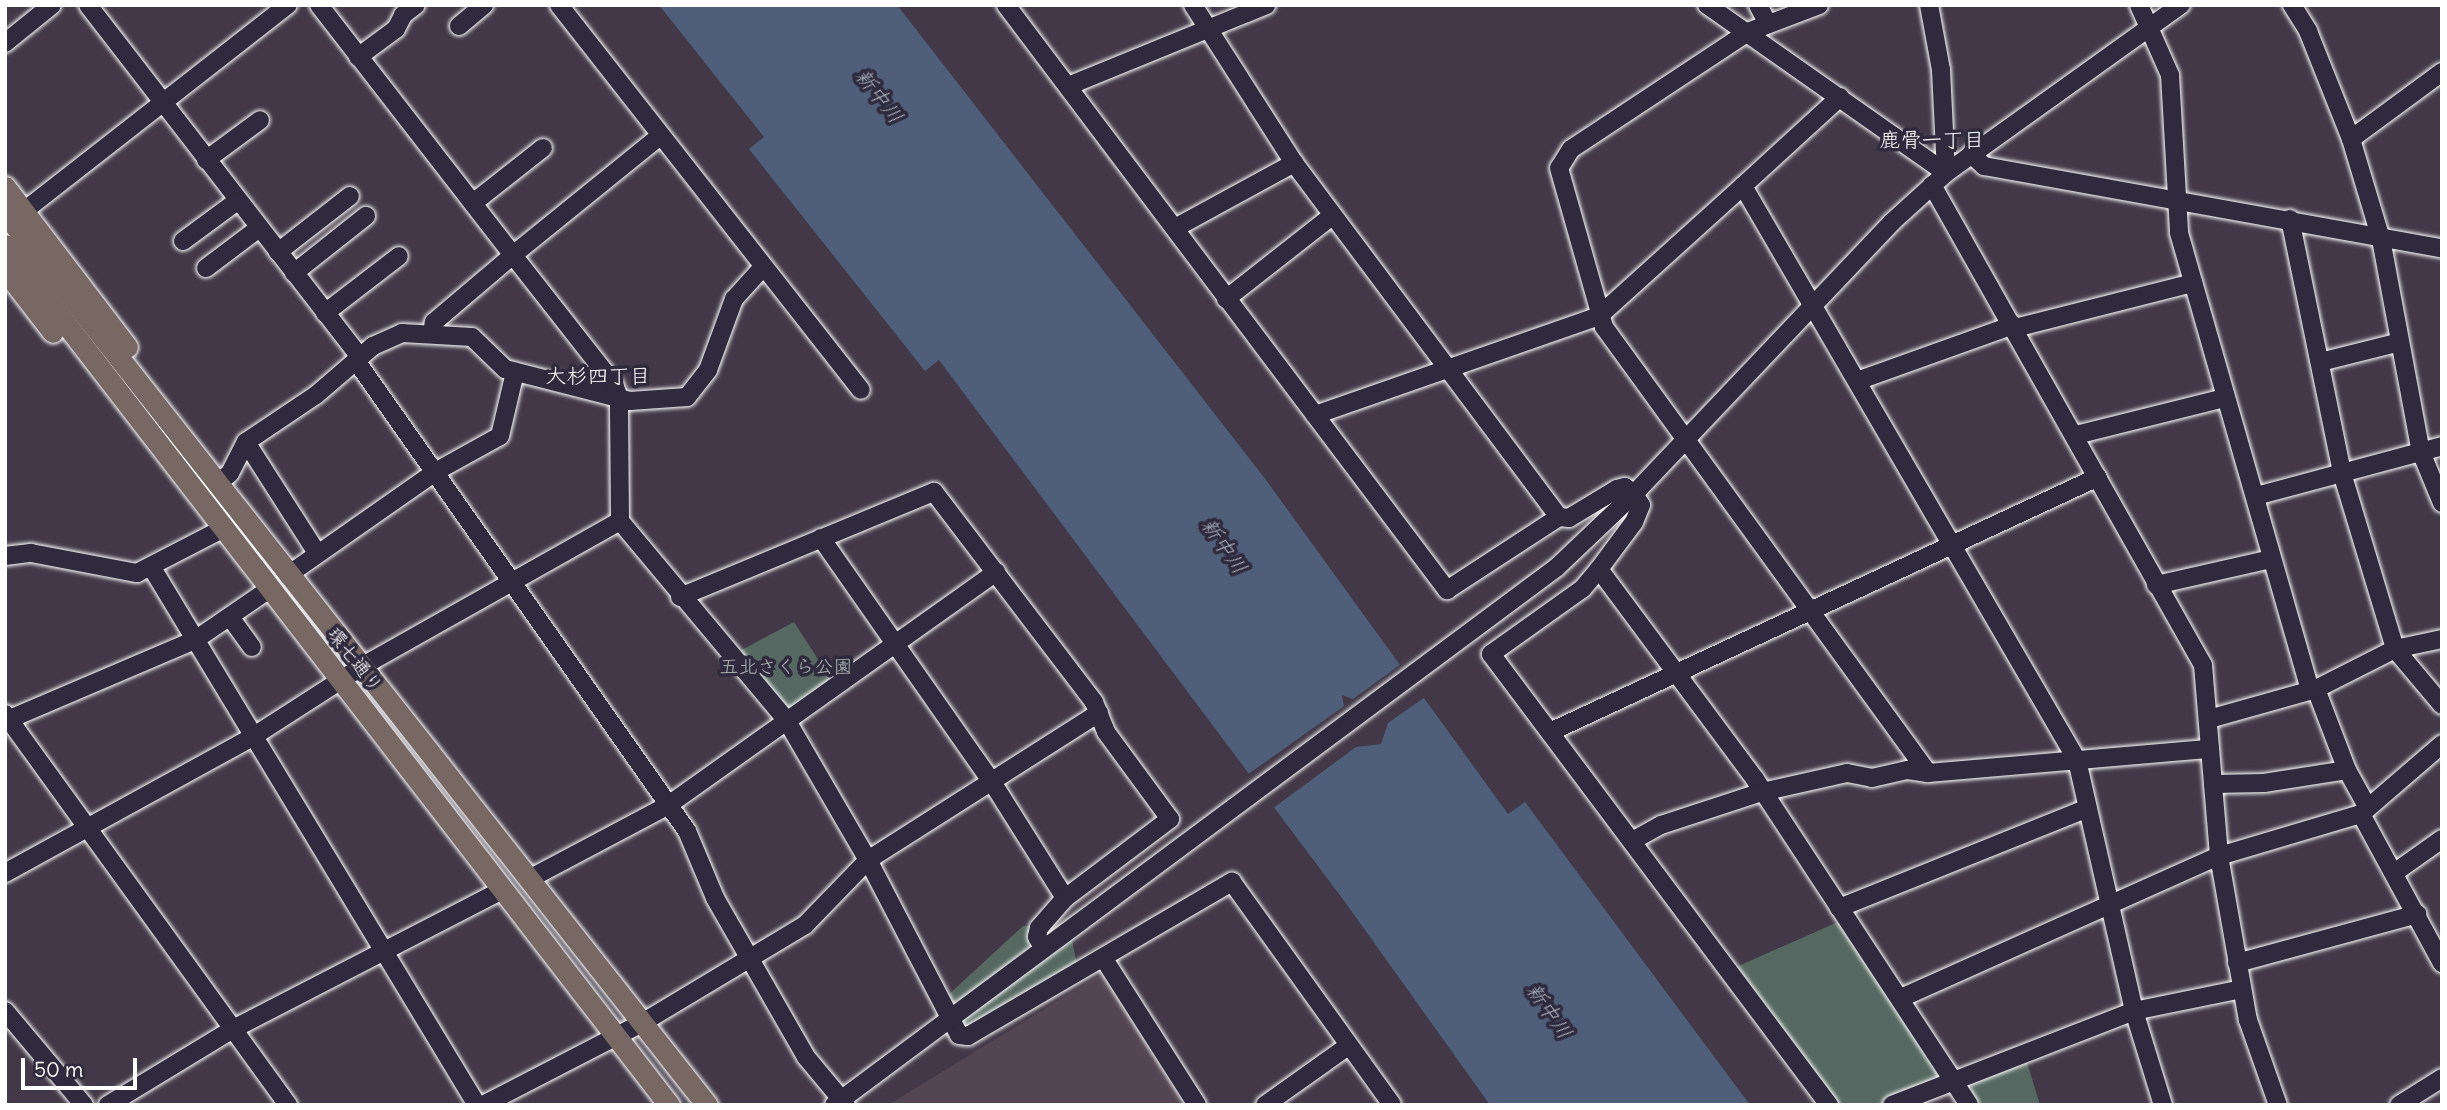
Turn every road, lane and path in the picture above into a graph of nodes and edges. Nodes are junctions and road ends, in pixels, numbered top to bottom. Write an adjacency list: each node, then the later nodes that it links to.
1 (52, 5): 23 (street)
2 (88, 5): 28 (street)
3 (288, 5): 28 (street)
4 (319, 5): 24 (street)
5 (416, 5): 24 (street)
6 (484, 5): 19 (street)
7 (559, 5): 30 (street)
8 (1006, 5): 26 (street)
9 (1192, 5): 21 (street)
10 (1266, 5): 21 (street)
11 (1707, 5): 22 (street)
12 (1758, 5): 18 (street)
13 (1819, 5): 18 (street)
14 (1929, 5): 36 (street)
15 (2139, 5): 20 (street)
16 (2181, 5): 20 (street)
17 (2292, 5): 31 (street)
18 (1767, 22): 22 (street)
19 (459, 26)
20 (2150, 27): 33 (street); 40 (street)
21 (1208, 29): 26 (street); 35 (street)
22 (1748, 32): 27 (street); 64 (street)
23 (5, 43)
24 (358, 57): 42 (street)
25 (2442, 72): 31 (street)
26 (1068, 86): 48 (street)
27 (1840, 97): 36 (street); 37 (street)
28 (161, 103): 34 (street); 43 (street)
29 (260, 120): 34 (street)
30 (660, 136): 54 (street); 56 (street)
31 (2351, 139): 49 (street)
32 (543, 148): 42 (street)
33 (1971, 154): 36 (street); 40 (street)
34 (206, 160): 41 (street)
35 (1294, 163): 45 (street); 48 (street)
36 (1939, 179): 62 (street); 65 (street)
37 (1743, 186): 62 (street); 64 (street)
38 (5, 187): 43 (main road, 環七通り)
39 (350, 196): 53 (street)
40 (2176, 198): 46 (street); 60 (street)
41 (237, 201): 47 (street); 50 (street)
42 (473, 203): 54 (street)
43 (15, 212): 86 (main road, 環七通り)
44 (366, 216): 59 (street)
45 (1332, 216): 61 (street); 70 (street)
46 (2290, 219): 49 (street); 69 (street)
47 (259, 228): 53 (street); 57 (street)
48 (1175, 228): 61 (street)
49 (2381, 239): 52 (street); 67 (street)
50 (183, 241)
51 (5, 245): 77 (main road, 環七通り)
52 (2442, 248)
53 (278, 253): 59 (street)
54 (513, 255): 66 (street); 74 (street)
55 (399, 256): 63 (street)
56 (763, 267): 73 (street); 74 (street)
57 (206, 268)
58 (5, 270): 77 (main road)
59 (294, 273): 63 (street)
60 (2193, 283): 65 (street); 75 (street)
61 (1226, 299): 76 (street)
62 (1813, 306): 72 (street); 79 (street)
63 (325, 313): 68 (street)
64 (1599, 316): 70 (street); 79 (street)
65 (2014, 327): 72 (street); 78 (street)
66 (432, 332): 68 (street); 71 (street)
67 (2400, 342): 69 (street); 82 (street)
68 (359, 360): 80 (street); 83 (street)
69 (2320, 362): 84 (street)
70 (1448, 368): 76 (street); 90 (street)
71 (514, 372): 74 (street); 83 (street)
72 (1857, 382): 94 (street)
73 (861, 390)
74 (619, 398): 91 (street)
75 (2224, 398): 78 (street); 88 (street)
76 (1315, 415): 90 (street)
77 (150, 435): 92 (main road, 環七通り)
78 (2076, 435): 85 (street)
79 (1686, 439): 87 (street); 105 (street)
80 (246, 442): 86 (street); 95 (street)
81 (2442, 446): 82 (street)
82 (2421, 452): 84 (street); 89 (street)
83 (435, 472): 95 (street); 102 (street)
84 (2343, 473): 88 (street); 111 (street)
85 (2098, 477): 94 (street); 103 (street)
86 (217, 484): 101 (main road, 環七通り)
87 (1634, 494): 90 (street); 99 (street); 147 (street)
88 (2256, 496): 97 (street)
89 (2442, 503)
90 (1559, 517)
91 (620, 520): 102 (street); 104 (street)
92 (224, 528): 98 (street); 101 (main road, 環七通り)
93 (821, 538): 100 (street); 104 (street); 109 (street)
94 (1952, 546): 105 (street); 125 (street)
95 (317, 553): 101 (street)
96 (5, 556): 98 (street)
97 (2271, 559): 103 (street); 115 (street)
98 (152, 568): 108 (street)
99 (1600, 569): 113 (street); 121 (street)
100 (996, 572): 109 (street); 117 (street)
101 (280, 582): 106 (street); 112 (main road, 環七通り); 114 (main road, 環七通り)
102 (512, 582): 112 (street); 131 (street)
103 (2156, 585): 119 (street)
104 (680, 597): 120 (street)
105 (1810, 611): 113 (street); 127 (street)
106 (230, 617): 108 (street); 110 (street)
107 (2442, 639): 111 (street)
108 (195, 640): 118 (street); 122 (street)
109 (895, 645): 120 (street); 128 (street)
110 (252, 647)
111 (2395, 649): 115 (street); 116 (street)
112 (361, 667): 114 (street); 141 (main road, 環七通り)
113 (1675, 673): 121 (street); 130 (street)
114 (342, 681): 122 (street); 142 (main road, 環七通り)
115 (2313, 690): 119 (street); 126 (street)
116 (2442, 705)
117 (1099, 713): 128 (street); 143 (street)
118 (7, 718): 134 (street)
119 (2209, 719): 124 (street)
120 (786, 720): 131 (street); 138 (street)
121 (1550, 732): 136 (street)
122 (254, 736): 134 (street); 148 (street)
123 (2442, 744): 133 (street)
124 (2210, 749): 125 (street); 129 (street)
125 (2077, 760): 127 (street); 132 (street)
126 (2347, 770): 129 (street); 133 (street)
127 (1928, 773): 130 (street)
128 (992, 782): 138 (street); 143 (street)
129 (2213, 784): 137 (street)
130 (1762, 792): 136 (street); 145 (street)
131 (667, 806): 141 (street); 150 (street)
132 (2088, 808): 144 (street); 145 (street)
133 (2364, 811): 137 (street); 140 (street)
134 (88, 827): 139 (street); 159 (street)
135 (2442, 839): 140 (street)
136 (1633, 841): 175 (street)
137 (2219, 856): 144 (street); 152 (street)
138 (868, 860): 150 (street); 157 (street)
139 (5, 873)
140 (2394, 873): 146 (street)
141 (529, 879): 158 (main road, 環七通り)
142 (502, 890): 148 (street); 160 (main road, 環七通り)
143 (1065, 898): 147 (street)
144 (2110, 902): 154 (street); 156 (street)
145 (1839, 908): 154 (street)
146 (2417, 914): 149 (street); 152 (street)
147 (1043, 947): 157 (street)
148 (385, 952): 159 (street); 168 (street)
149 (2440, 955)
150 (750, 957): 158 (street); 164 (street)
151 (1104, 959): 157 (street); 161 (street); 172 (street)
152 (2237, 963): 153 (street)
153 (2242, 989): 156 (street); 179 (street)
154 (1901, 998): 163 (street)
155 (5, 1011): 165 (street)
156 (2134, 1011): 163 (street); 178 (street)
157 (951, 1021): 164 (street)
158 (642, 1023): 160 (street); 171 (main road, 環七通り)
159 (233, 1029): 166 (street); 167 (street)
160 (615, 1038): 169 (street); 170 (main road, 環七通り)
161 (1348, 1046): 173 (street); 174 (street)
162 (2442, 1078): 180 (street)
163 (1954, 1080): 176 (street); 177 (street)
164 (841, 1103)
165 (85, 1105)
166 (108, 1105)
167 (288, 1105)
168 (477, 1105)
169 (483, 1105)
170 (669, 1105)
171 (707, 1105)
172 (1197, 1105)
173 (1265, 1105)
174 (1392, 1105)
175 (1829, 1105)
176 (1892, 1105)
177 (1969, 1105)
178 (2163, 1105)
179 (2278, 1105)
180 (2399, 1105)

